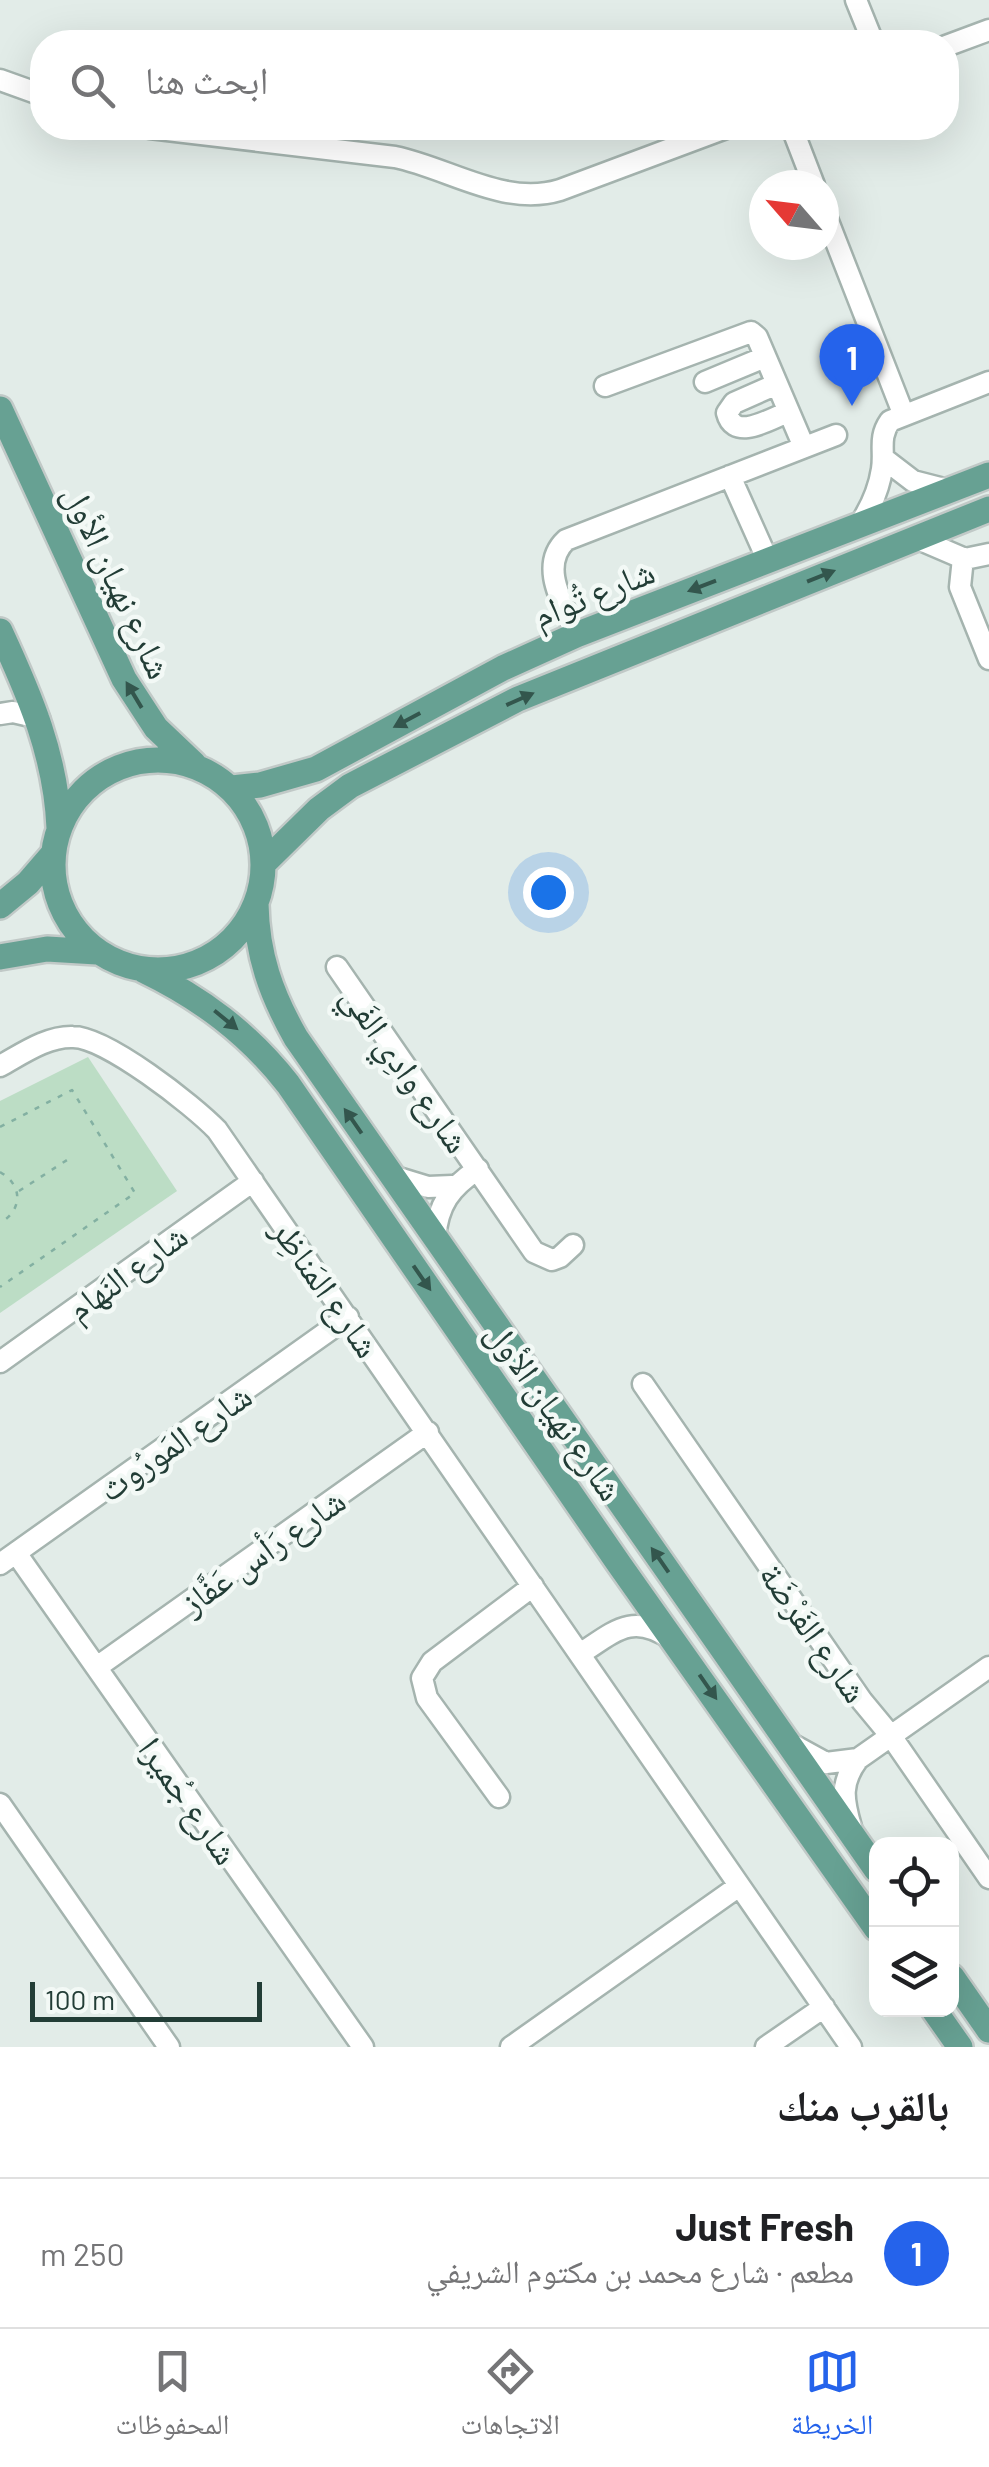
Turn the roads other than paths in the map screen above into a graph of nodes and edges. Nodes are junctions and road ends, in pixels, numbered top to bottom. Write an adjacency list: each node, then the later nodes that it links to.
1 (856, 0): 2 (street)
2 (869, 30)
3 (989, 30): 4 (street)
4 (959, 41)
5 (0, 80): 6 (street)
6 (30, 91)
7 (255, 140): 8 (street)
8 (694, 140)
9 (797, 140): 10 (street)
10 (808, 170)
11 (839, 249): 19 (street)
12 (765, 357): 13 (street); 15 (street); 16 (street)
13 (705, 382)
14 (989, 382): 19 (street)
15 (776, 384): 18 (street); 18 (street)
16 (606, 386)
17 (0, 409): 37 (main road, شارع نهيان الأول, one-way to 17)
18 (788, 412): 21 (street)
19 (903, 413): 22 (street)
20 (836, 435): 21 (street)
21 (804, 447): 24 (street)
22 (883, 458): 25 (street); 27 (street)
23 (989, 475): 25 (main road, شارع تُوام)
24 (730, 476): 31 (street); 33 (street)
25 (948, 490): 27 (main road, شارع تُوام)
26 (989, 509): 28 (main road, شارع تُوام)
27 (860, 524): 31 (main road, شارع تُوام)
28 (916, 538): 30 (street); 41 (main road, شارع تُوام, one-way to 28)
29 (989, 554): 30 (street)
30 (963, 558): 34 (street)
31 (768, 561): 33 (main road, شارع تُوام, one-way to 33)
32 (0, 631): 36 (main road)
33 (576, 635): 38 (main road, شارع تُوام, one-way to 38)
34 (989, 658)
35 (0, 714): 36 (street)
36 (39, 718): 39 (main road)
37 (198, 767): 38 (main road); 39 (main road)
38 (232, 788): 41 (main road)
39 (59, 828): 40 (main road)
40 (53, 854): 43 (main road); 44 (main road)
41 (264, 864): 42 (main road)
42 (256, 904): 47 (main road); 50 (main road, شارع نهيان الأول, one-way to 42)
43 (0, 906)
44 (97, 952): 45 (main road); 47 (main road)
45 (0, 957)
46 (337, 967): 49 (street, شارع وادِي الفَي)
47 (143, 970): 60 (main road, شارع نهيان الأول, one-way to 60)
48 (0, 1066): 51 (street, شارع المَناظِر)
49 (478, 1169): 52 (street, شارع وادِي الفَي); 54 (street, شارع وادِي الفَي)
50 (392, 1176): 52 (street, شارع وادِي الفَي); 53 (main road, شارع نهيان الأول)
51 (253, 1181): 55 (street, شارع المَناظِر); 56 (street, شارع النَهام)
52 (452, 1186): 53 (street, شارع وادِي الفَي)
53 (435, 1238): 68 (main road, شارع نهيان الأول, one-way to 53)
54 (573, 1244)
55 (348, 1317): 58 (street, شارع المَناظِر); 59 (street, شارع المَورُوث)
56 (0, 1362)
57 (643, 1384): 67 (street, شارع الفَرْضَة)
58 (428, 1432): 61 (street, شارع المَناظِر); 66 (street, شارع رَأس عَفَّاز)
59 (8, 1559): 66 (street, شارع جُميرا)
60 (619, 1564): 62 (street); 63 (main road, شارع نهيان الأول)
61 (533, 1586): 64 (street, شارع المَناظِر); 70 (street)
62 (618, 1630): 63 (street); 64 (street)
63 (678, 1644): 76 (main road, شارع نهيان الأول, one-way to 76)
64 (580, 1654): 75 (street, شارع المَناظِر)
65 (989, 1667): 67 (street)
66 (97, 1668): 84 (street, شارع جُميرا)
67 (891, 1736): 69 (street); 74 (street, شارع الفَرْضَة)
68 (786, 1739): 69 (street); 72 (main road, شارع نهيان الأول)
69 (858, 1760): 72 (street)
70 (499, 1797)
71 (0, 1804): 83 (street)
72 (852, 1834): 73 (main road, شارع نهيان الأول)
73 (869, 1858)
74 (989, 1878)
75 (739, 1886): 79 (street, شارع المَناظِر); 85 (street)
76 (875, 1927)
77 (959, 1986): 81 (main road)
78 (959, 2006): 82 (main road)
79 (824, 2008): 86 (street); 87 (street, شارع المَناظِر)
80 (939, 2017): 88 (main road)
81 (989, 2030)
82 (989, 2046)
83 (169, 2047)
84 (363, 2047)
85 (511, 2047)
86 (766, 2047)
87 (851, 2047)
88 (960, 2047)

